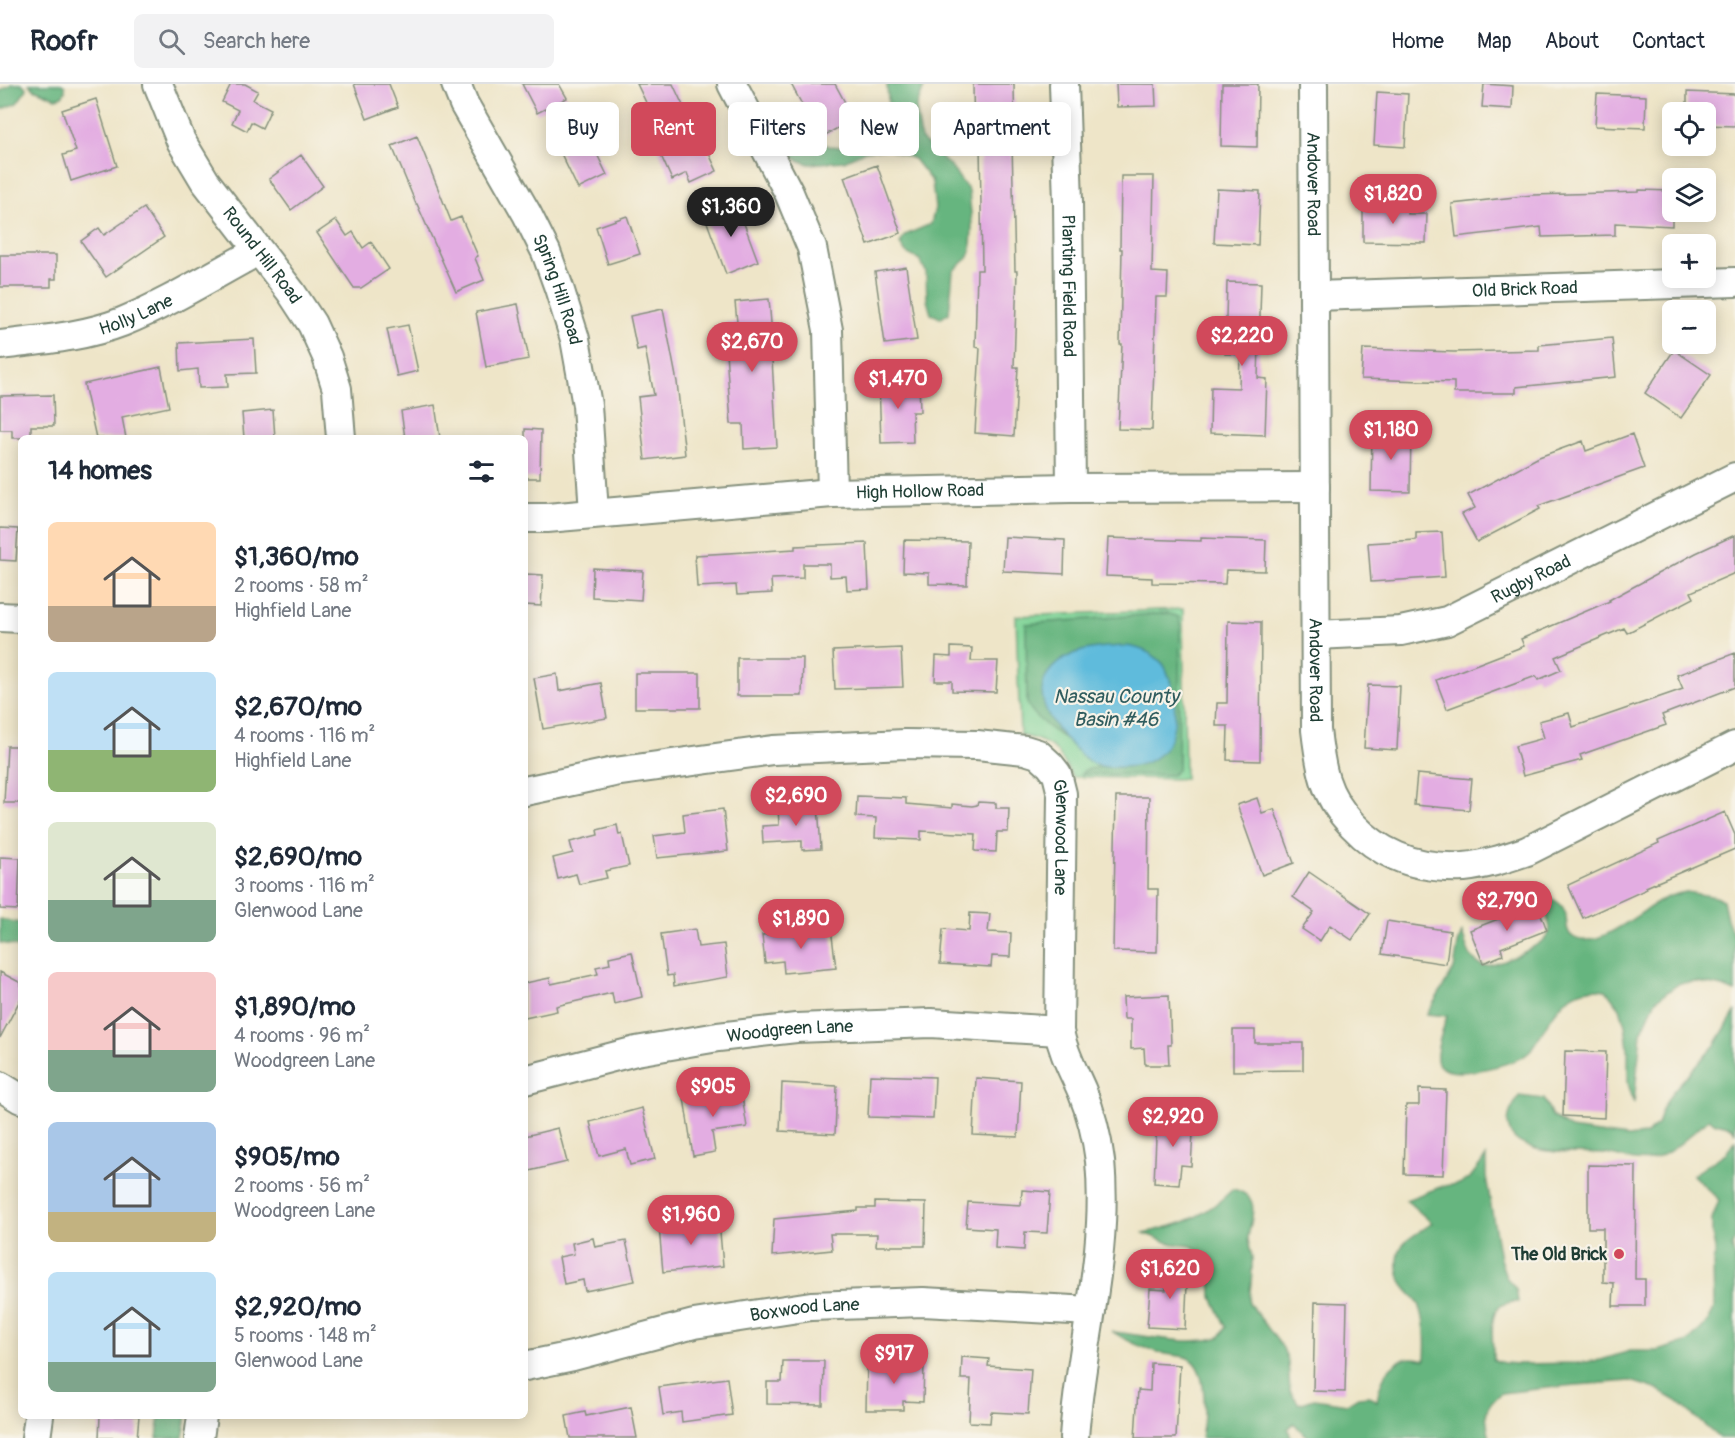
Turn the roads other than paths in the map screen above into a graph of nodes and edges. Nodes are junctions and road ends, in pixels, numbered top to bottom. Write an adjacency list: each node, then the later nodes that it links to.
1 (158, 84): 6 (street, Round Hill Road)
2 (456, 84): 15 (street, Spring Hill Road)
3 (732, 84): 14 (street)
4 (1064, 84): 13 (street, Planting Field Road)
5 (1313, 84): 8 (street, Andover Road)
6 (258, 251): 9 (street, Holly Lane); 10 (street, Round Hill Road)
7 (1735, 282): 8 (street, Old Brick Road)
8 (1315, 296): 12 (street, Andover Road)
9 (0, 345)
10 (341, 435)
11 (1735, 477): 19 (street, Rugby Road)
12 (1315, 487): 13 (street, High Hollow Road); 19 (street, Andover Road)
13 (1071, 488): 14 (street, High Hollow Road)
14 (832, 493): 15 (street, High Hollow Road)
15 (594, 513): 16 (street, High Hollow Road)
16 (528, 518)
17 (0, 617): 18 (street)
18 (18, 618)
19 (1316, 635): 20 (street, Andover Road)
20 (1735, 746)
21 (528, 790): 22 (street, Glenwood Lane)
22 (1059, 1031): 23 (street, Woodgreen Lane); 26 (street, Glenwood Lane)
23 (528, 1079)
24 (0, 1086): 25 (street)
25 (18, 1097)
26 (1091, 1311): 27 (street, Boxwood Lane); 32 (street, Glenwood Lane)
27 (528, 1365)
28 (39, 1419): 30 (street)
29 (202, 1419): 31 (street)
30 (36, 1438)
31 (199, 1438)
32 (1074, 1438)

